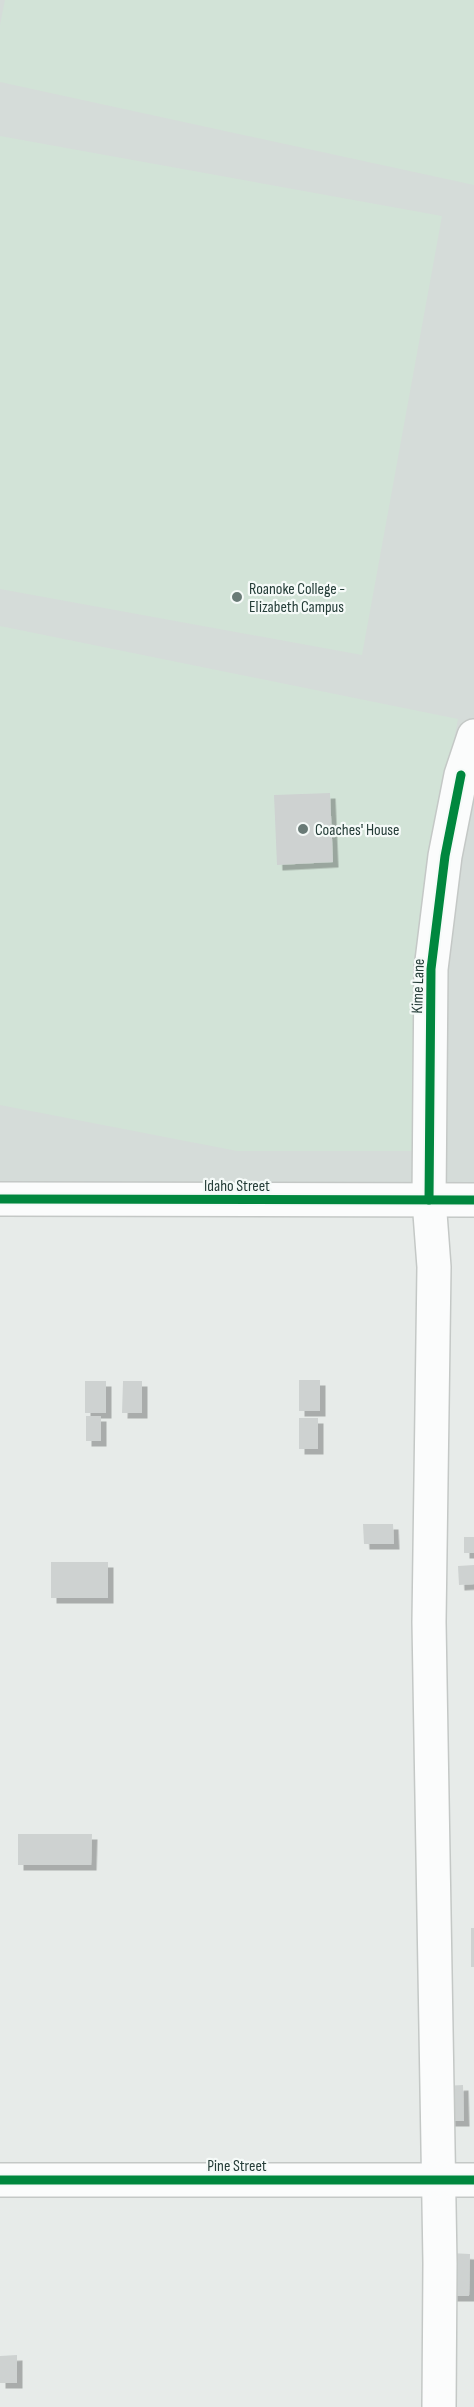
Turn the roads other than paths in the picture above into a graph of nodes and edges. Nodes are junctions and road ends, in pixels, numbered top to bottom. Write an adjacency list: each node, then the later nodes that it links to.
1 (474, 736): 3 (street, Kime Lane)
2 (0, 1199): 3 (street, Idaho Street)
3 (429, 1200): 4 (street, Idaho Street); 6 (street, Kime Lane)
4 (474, 1200)
5 (0, 2180): 6 (street, Pine Street)
6 (438, 2180): 7 (street, Pine Street); 8 (street, Kime Lane)
7 (474, 2180)
8 (439, 2407)

